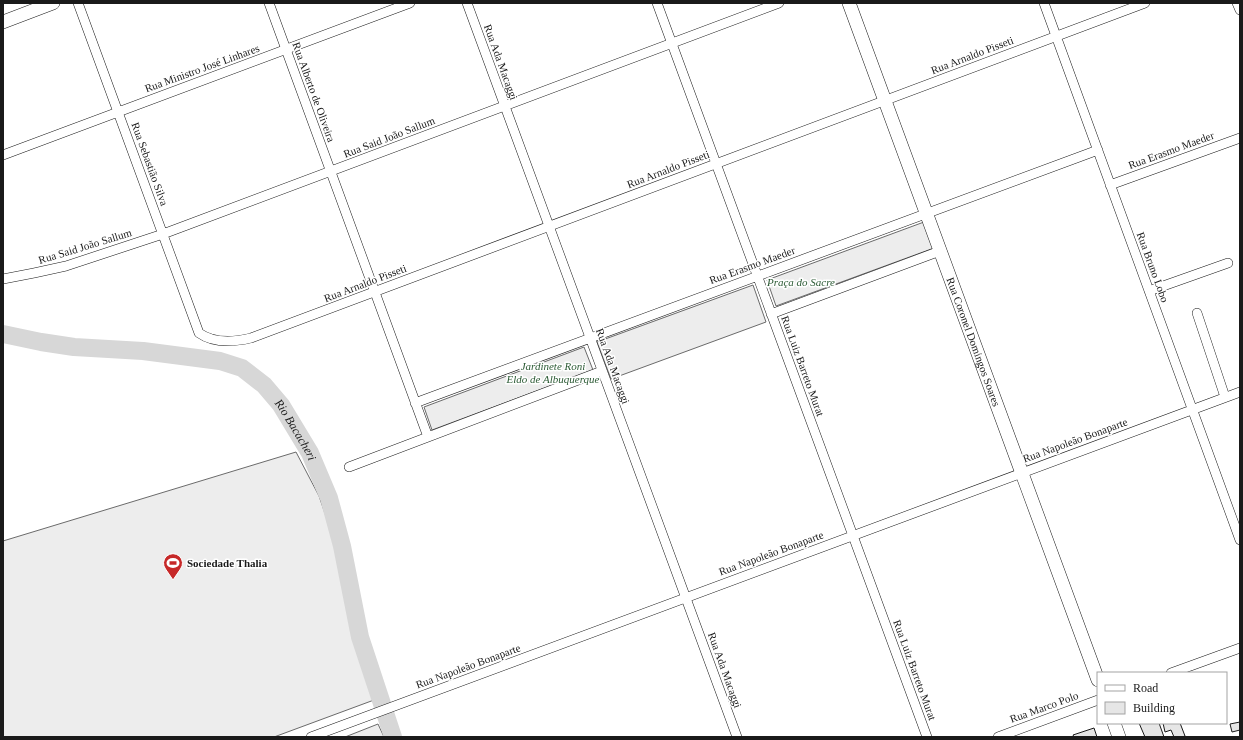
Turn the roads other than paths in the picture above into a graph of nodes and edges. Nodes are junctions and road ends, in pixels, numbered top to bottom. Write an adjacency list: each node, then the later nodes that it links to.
1 (53, 3): 13 (street)
2 (78, 3): 19 (street, Rua Sebastião Silva)
3 (269, 3): 16 (street, Rua Alberto de Oliveira)
4 (410, 3): 16 (street, Rua Ministro José Linhares)
5 (467, 3): 18 (street, Rua Ada Macaggi)
6 (657, 3): 15 (street, Rua Luiz Barreto Murat)
7 (779, 3): 15 (street, Rua Said João Sallum)
8 (848, 3): 17 (street, Rua Coronel Domingos Soares)
9 (1044, 3): 14 (street, Rua Bruno Lobo)
10 (1145, 3): 14 (street, Rua Arnaldo Pisseti)
11 (1237, 3): 12 (street)
12 (1240, 10)
13 (3, 22)
14 (1056, 36): 17 (street, Rua Arnaldo Pisseti); 21 (street, Rua Bruno Lobo)
15 (672, 43): 18 (street, Rua Said João Sallum); 23 (street, Rua Luiz Barreto Murat)
16 (286, 49): 19 (street, Rua Ministro José Linhares); 24 (street, Rua Alberto de Oliveira)
17 (884, 101): 23 (street, Rua Arnaldo Pisseti); 26 (street, Rua Coronel Domingos Soares)
18 (505, 106): 24 (street, Rua Said João Sallum); 27 (street, Rua Ada Macaggi)
19 (118, 112): 22 (street, Rua Ministro José Linhares); 28 (street, Rua Sebastião Silva)
20 (1240, 138): 25 (street, Rua Erasmo Maeder)
21 (1098, 150): 25 (street, Rua Bruno Lobo); 26 (street, Rua Erasmo Maeder)
22 (3, 155)
23 (716, 164): 27 (street, Rua Arnaldo Pisseti); 31 (street, Rua Luiz Barreto Murat)
24 (330, 171): 28 (street, Rua Said João Sallum); 34 (street, Rua Alberto de Oliveira)
25 (1110, 185): 33 (street, Rua Bruno Lobo)
26 (926, 214): 29 (street, Rua Coronel Domingos Soares); 31 (street, Rua Erasmo Maeder)
27 (549, 226): 34 (street, Rua Arnaldo Pisseti); 38 (street, Rua Ada Macaggi)
28 (163, 234): 32 (street, Rua Said João Sallum); 37 (street, Rua Sebastião Silva)
29 (940, 251): 36 (street); 46 (street, Rua Coronel Domingos Soares)
30 (1228, 263): 33 (street)
31 (757, 276): 36 (street, Rua Luiz Barreto Murat); 38 (street, Rua Erasmo Maeder)
32 (3, 279)
33 (1149, 291): 43 (street, Rua Bruno Lobo)
34 (374, 292): 37 (street, Rua Arnaldo Pisseti); 42 (street, Rua Alberto de Oliveira)
35 (1197, 313): 41 (street)
36 (771, 314): 47 (street, Rua Luiz Barreto Murat)
37 (199, 333)
38 (590, 338): 39 (street, Rua Ada Macaggi); 42 (street, Rua Erasmo Maeder)
39 (602, 371): 44 (street); 49 (street, Rua Ada Macaggi)
40 (1240, 392): 41 (street, Rua Napoleão Bonaparte)
41 (1225, 397): 43 (street, Rua Napoleão Bonaparte)
42 (415, 403): 44 (street, Rua Alberto de Oliveira)
43 (1192, 409): 46 (street, Rua Napoleão Bonaparte); 48 (street, Rua Bruno Lobo)
44 (428, 437): 45 (street)
45 (349, 467)
46 (1022, 473): 47 (street, Rua Napoleão Bonaparte); 52 (street, Rua Coronel Domingos Soares)
47 (853, 536): 49 (street, Rua Napoleão Bonaparte); 57 (street, Rua Luiz Barreto Murat)
48 (1240, 540)
49 (686, 598): 55 (street, Rua Napoleão Bonaparte); 56 (street, Rua Ada Macaggi)
50 (1240, 648): 51 (street)
51 (1174, 672)
52 (1097, 677)
53 (1097, 700): 58 (street, Rua Marco Polo)
54 (1114, 724): 59 (street)
55 (311, 737)
56 (737, 737)
57 (927, 737)
58 (998, 737)
59 (1119, 737)

